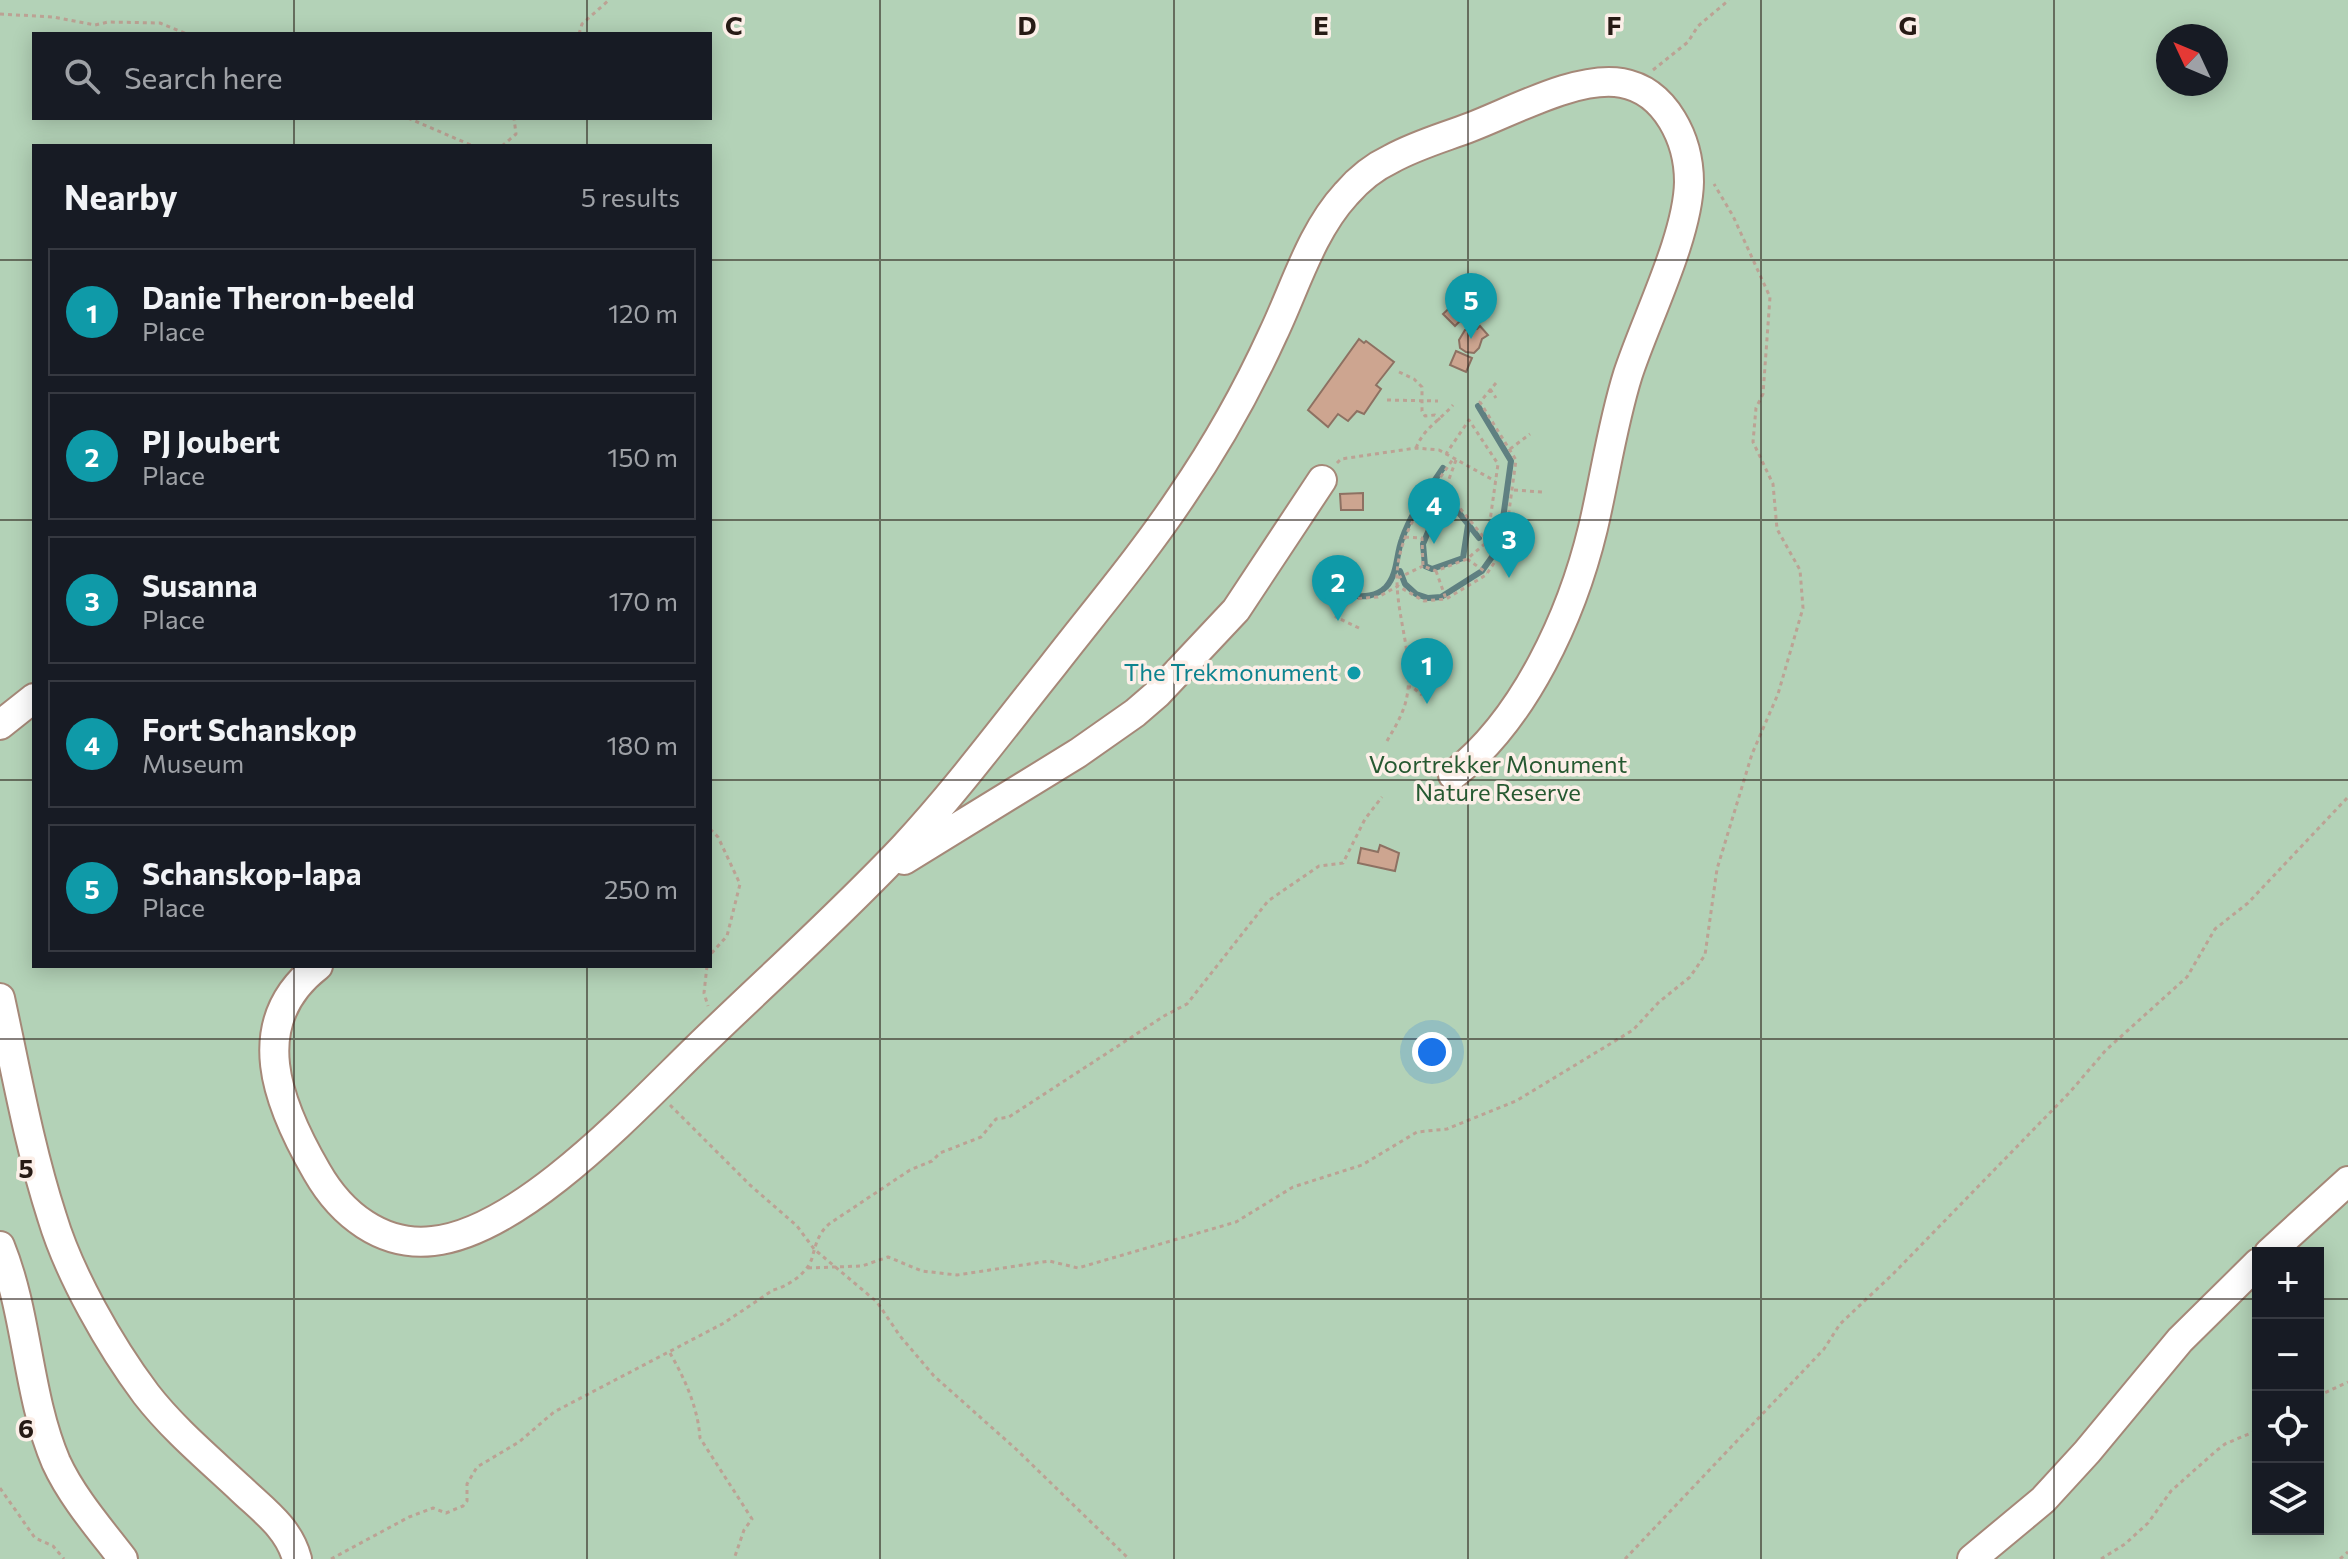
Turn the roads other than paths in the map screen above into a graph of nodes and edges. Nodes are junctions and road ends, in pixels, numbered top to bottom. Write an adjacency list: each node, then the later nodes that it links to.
1 (1322, 480): 5 (street)
2 (32, 700): 3 (street)
3 (0, 725)
4 (1453, 775): 5 (street)
5 (876, 876): 6 (street)
6 (316, 968)
7 (0, 998): 13 (street)
8 (2348, 1181): 10 (street)
9 (0, 1246): 12 (street)
10 (2276, 1247)
11 (2252, 1269): 14 (street)
12 (123, 1559)
13 (297, 1559)
14 (1972, 1559)

